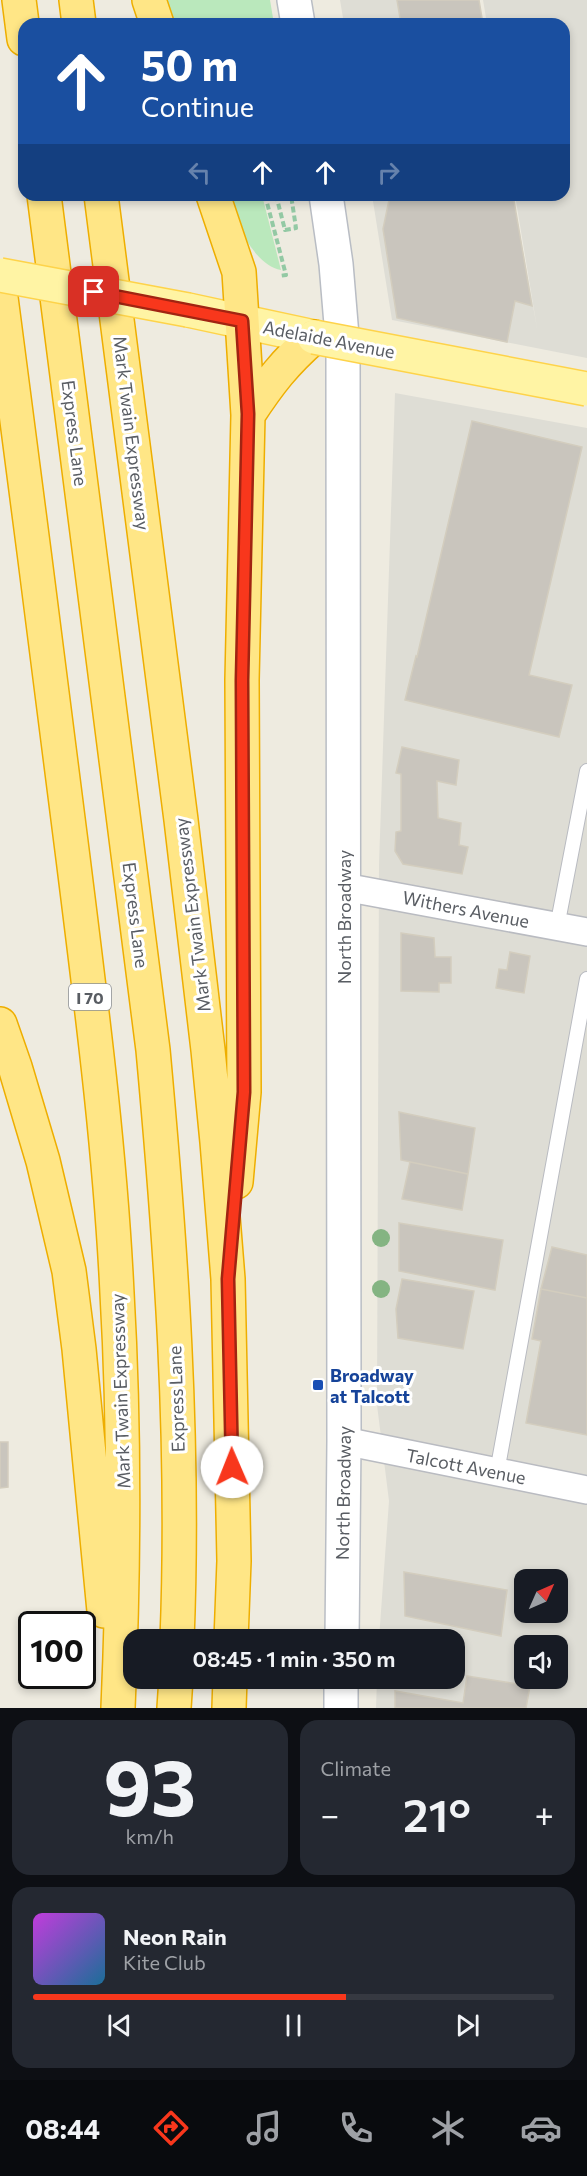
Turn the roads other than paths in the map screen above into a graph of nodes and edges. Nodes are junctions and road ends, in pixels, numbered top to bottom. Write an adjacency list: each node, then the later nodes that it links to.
1 (19, 0): 5 (highway)
2 (76, 0): 6 (highway)
3 (149, 0): 7 (highway)
4 (294, 0): 8 (main road)
5 (21, 18)
6 (78, 18)
7 (155, 18)
8 (297, 18)
9 (45, 201): 30 (highway, Express Lane)
10 (102, 201): 26 (highway, Mark Twain Expressway)
11 (215, 201): 15 (highway)
12 (327, 201): 16 (main road, North Broadway)
13 (0, 275): 15 (main road, Adelaide Avenue, bridge)
14 (0, 290): 36 (highway, Mark Twain Expressway / I 70)
15 (242, 321): 16 (main road, Adelaide Avenue); 19 (highway)
16 (329, 342): 17 (main road, Adelaide Avenue, bridge); 18 (street, Adelaide Avenue); 19 (highway); 21 (main road, North Broadway)
17 (587, 389)
18 (587, 399)
19 (248, 414): 26 (highway)
20 (587, 771): 22 (lane)
21 (344, 887): 22 (street, Withers Avenue); 27 (main road, North Broadway)
22 (557, 927): 23 (street, Withers Avenue)
23 (587, 932)
24 (587, 979): 28 (lane)
25 (0, 1024): 36 (highway)
26 (228, 1279): 31 (highway, Mark Twain Expressway)
27 (344, 1441): 28 (street, Talcott Avenue); 32 (main road, North Broadway)
28 (497, 1472): 29 (street, Talcott Avenue)
29 (587, 1490)
30 (177, 1629)
31 (231, 1629)
32 (342, 1629)
33 (175, 1689): 37 (highway)
34 (230, 1689): 38 (highway)
35 (341, 1689): 39 (main road)
36 (116, 1708)
37 (174, 1708)
38 (229, 1708)
39 (341, 1708)

